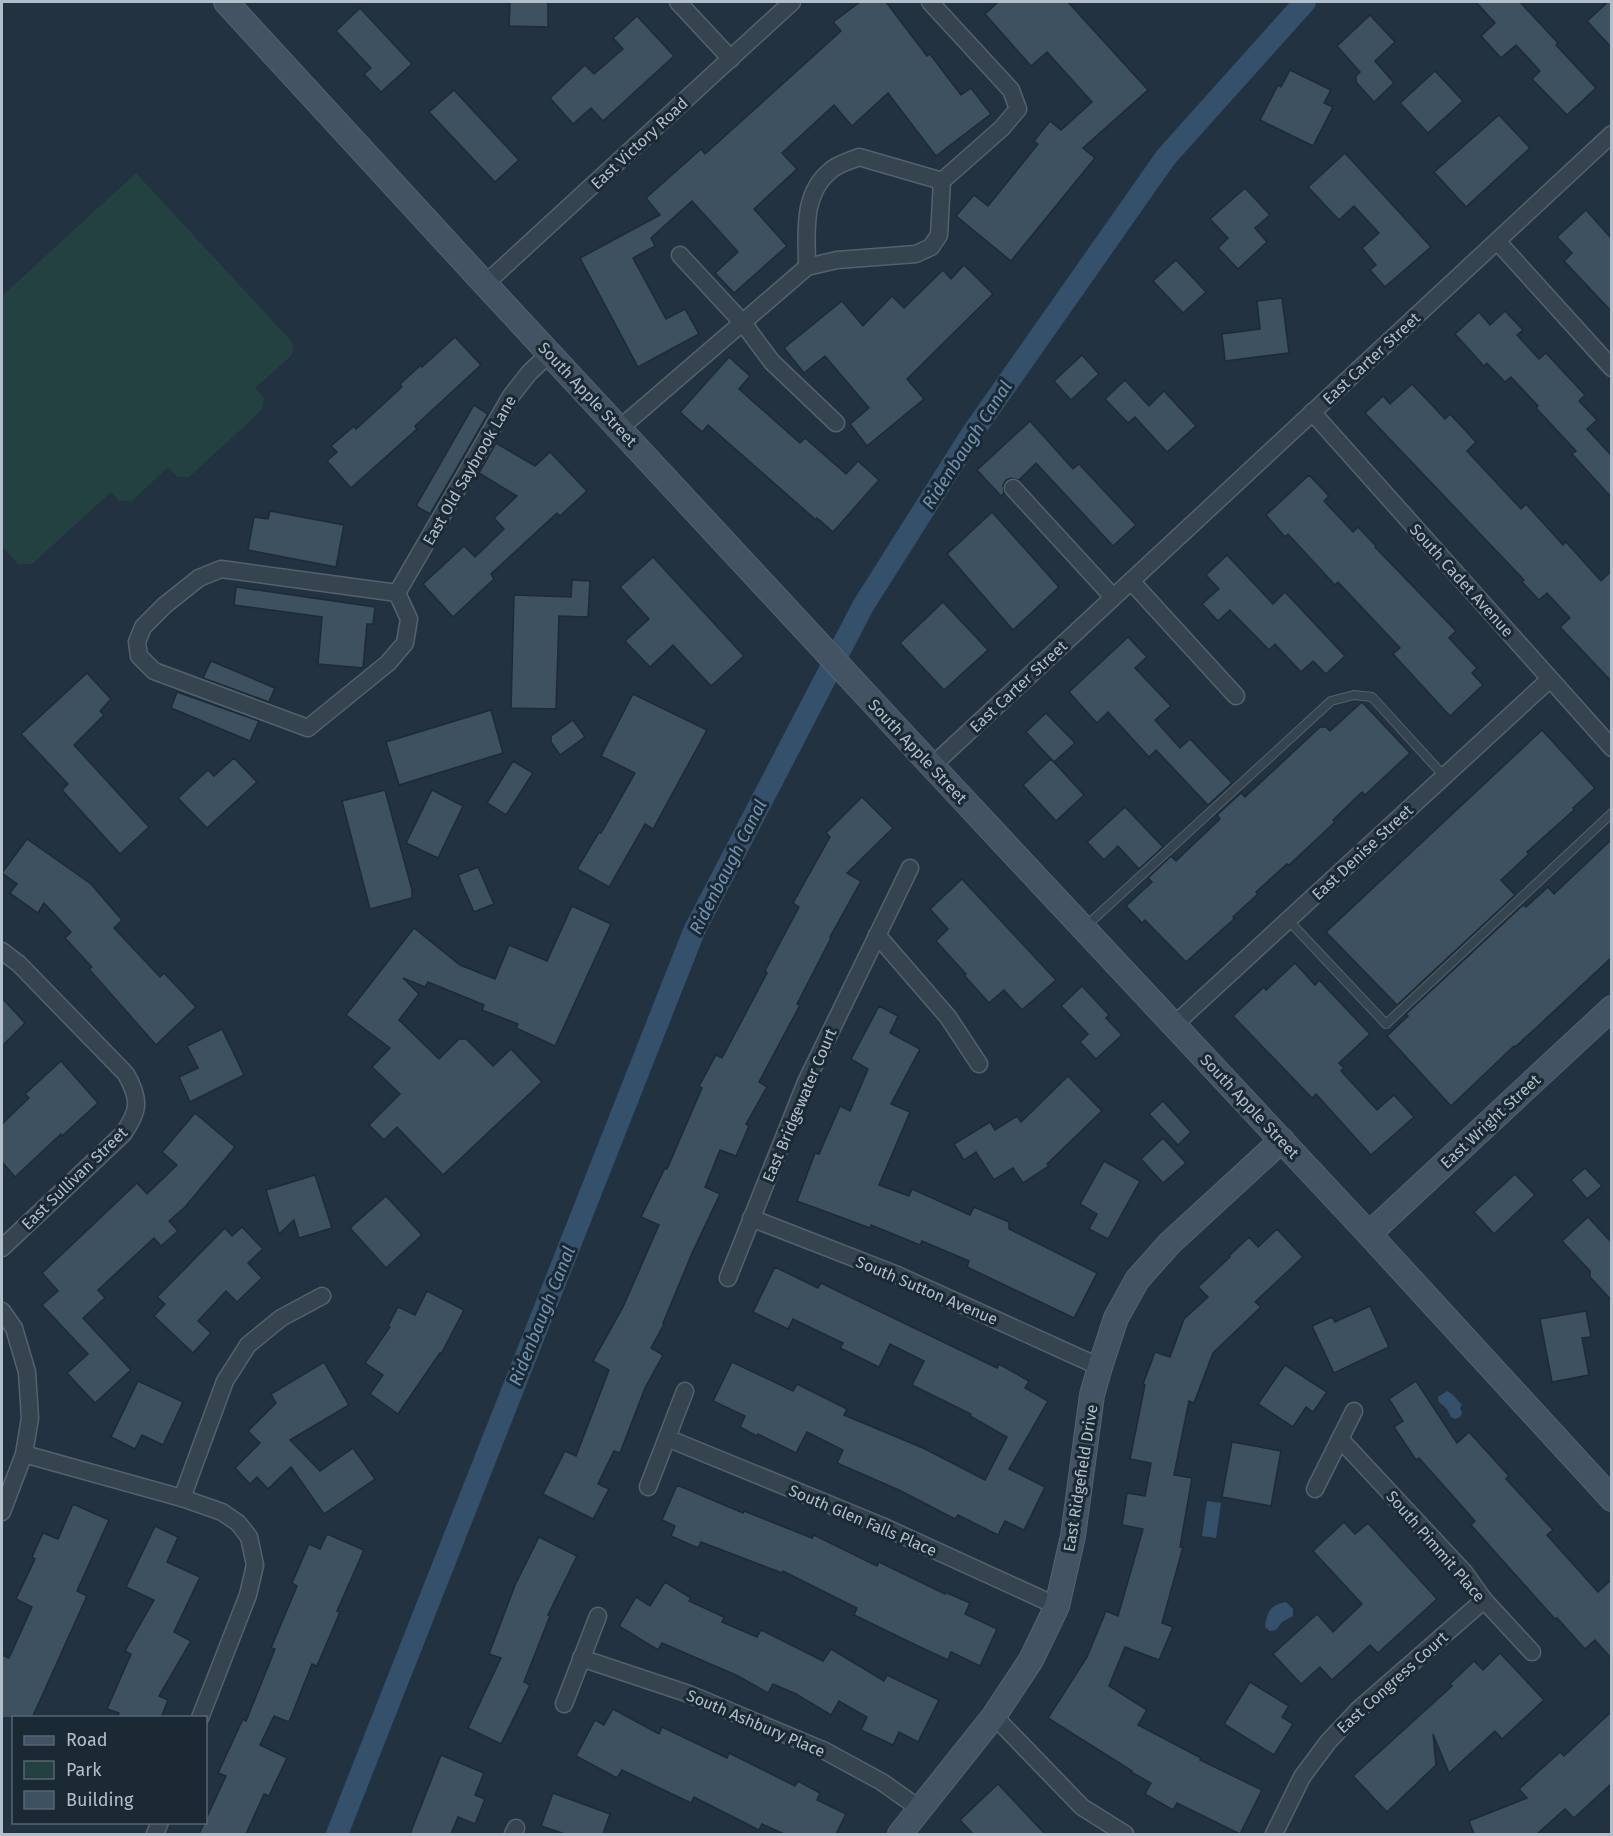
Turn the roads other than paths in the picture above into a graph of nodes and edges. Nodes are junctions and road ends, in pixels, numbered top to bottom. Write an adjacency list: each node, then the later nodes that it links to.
1 (226, 2): 11 (main road, South Apple Street)
2 (678, 2): 5 (street)
3 (792, 2): 5 (street, East Victory Road)
4 (930, 2): 7 (street)
5 (731, 59): 11 (street, East Victory Road)
6 (1611, 134): 8 (street, East Carter Street)
7 (942, 180): 10 (street); 10 (street)
8 (1497, 241): 14 (street); 15 (street, East Carter Street)
9 (680, 255): 12 (street)
10 (807, 267): 12 (street)
11 (485, 284): 13 (main road, South Apple Street)
12 (743, 323): 16 (street); 17 (street)
13 (550, 353): 17 (main road, South Apple Street); 20 (street, East Old Saybrook Lane)
14 (1611, 368)
15 (1312, 412): 19 (street, East Carter Street); 22 (street, South Cadet Avenue)
16 (836, 423)
17 (620, 428): 25 (main road, South Apple Street)
18 (1013, 488): 21 (street)
19 (1131, 581): 21 (street, East Carter Street); 23 (street)
20 (397, 593): 20 (street)
21 (1113, 597): 25 (street, East Carter Street)
22 (1550, 679): 24 (street, South Cadet Avenue); 26 (street, East Denise Street)
23 (1236, 696)
24 (1611, 748)
25 (932, 766): 30 (main road, South Apple Street)
26 (1444, 776): 29 (street, East Denise Street); 30 (lane)
27 (1611, 813): 29 (lane)
28 (910, 868): 31 (street, East Bridgewater Court)
29 (1288, 920): 34 (street, East Denise Street)
30 (1084, 929): 34 (main road, South Apple Street)
31 (877, 935): 35 (street); 37 (street, East Bridgewater Court)
32 (2, 951): 39 (street, East Sullivan Street)
33 (1611, 1008): 38 (main road, East Wright Street)
34 (1174, 1025): 36 (main road, South Apple Street)
35 (979, 1064)
36 (1282, 1140): 38 (main road, South Apple Street); 43 (main road, East Ridgefield Drive)
37 (751, 1218): 40 (street, East Bridgewater Court); 43 (street, South Sutton Avenue)
38 (1369, 1234): 52 (main road, South Apple Street)
39 (2, 1248)
40 (728, 1278)
41 (322, 1296): 51 (street)
42 (2, 1311): 48 (street)
43 (1100, 1367): 55 (main road, East Ridgefield Drive)
44 (685, 1391): 46 (street)
45 (1354, 1412): 47 (street)
46 (667, 1438): 49 (street); 55 (street, South Glen Falls Place)
47 (1340, 1439): 50 (street); 54 (street, South Pimmit Place)
48 (24, 1454): 51 (street); 53 (street)
49 (648, 1487)
50 (1315, 1489)
51 (182, 1498): 60 (street)
52 (1611, 1499)
53 (2, 1512)
54 (1484, 1600): 57 (street, South Pimmit Place); 65 (street, East Congress Court)
55 (1057, 1606): 61 (main road, East Ridgefield Drive)
56 (598, 1616): 58 (street)
57 (1532, 1652)
58 (581, 1658): 59 (street); 62 (street, South Ashbury Place)
59 (564, 1704)
60 (201, 1716)
61 (994, 1716): 62 (main road, East Ridgefield Drive); 64 (street)
62 (920, 1809): 63 (main road, East Ridgefield Drive)
63 (900, 1834)
64 (1125, 1834)
65 (1274, 1834)

